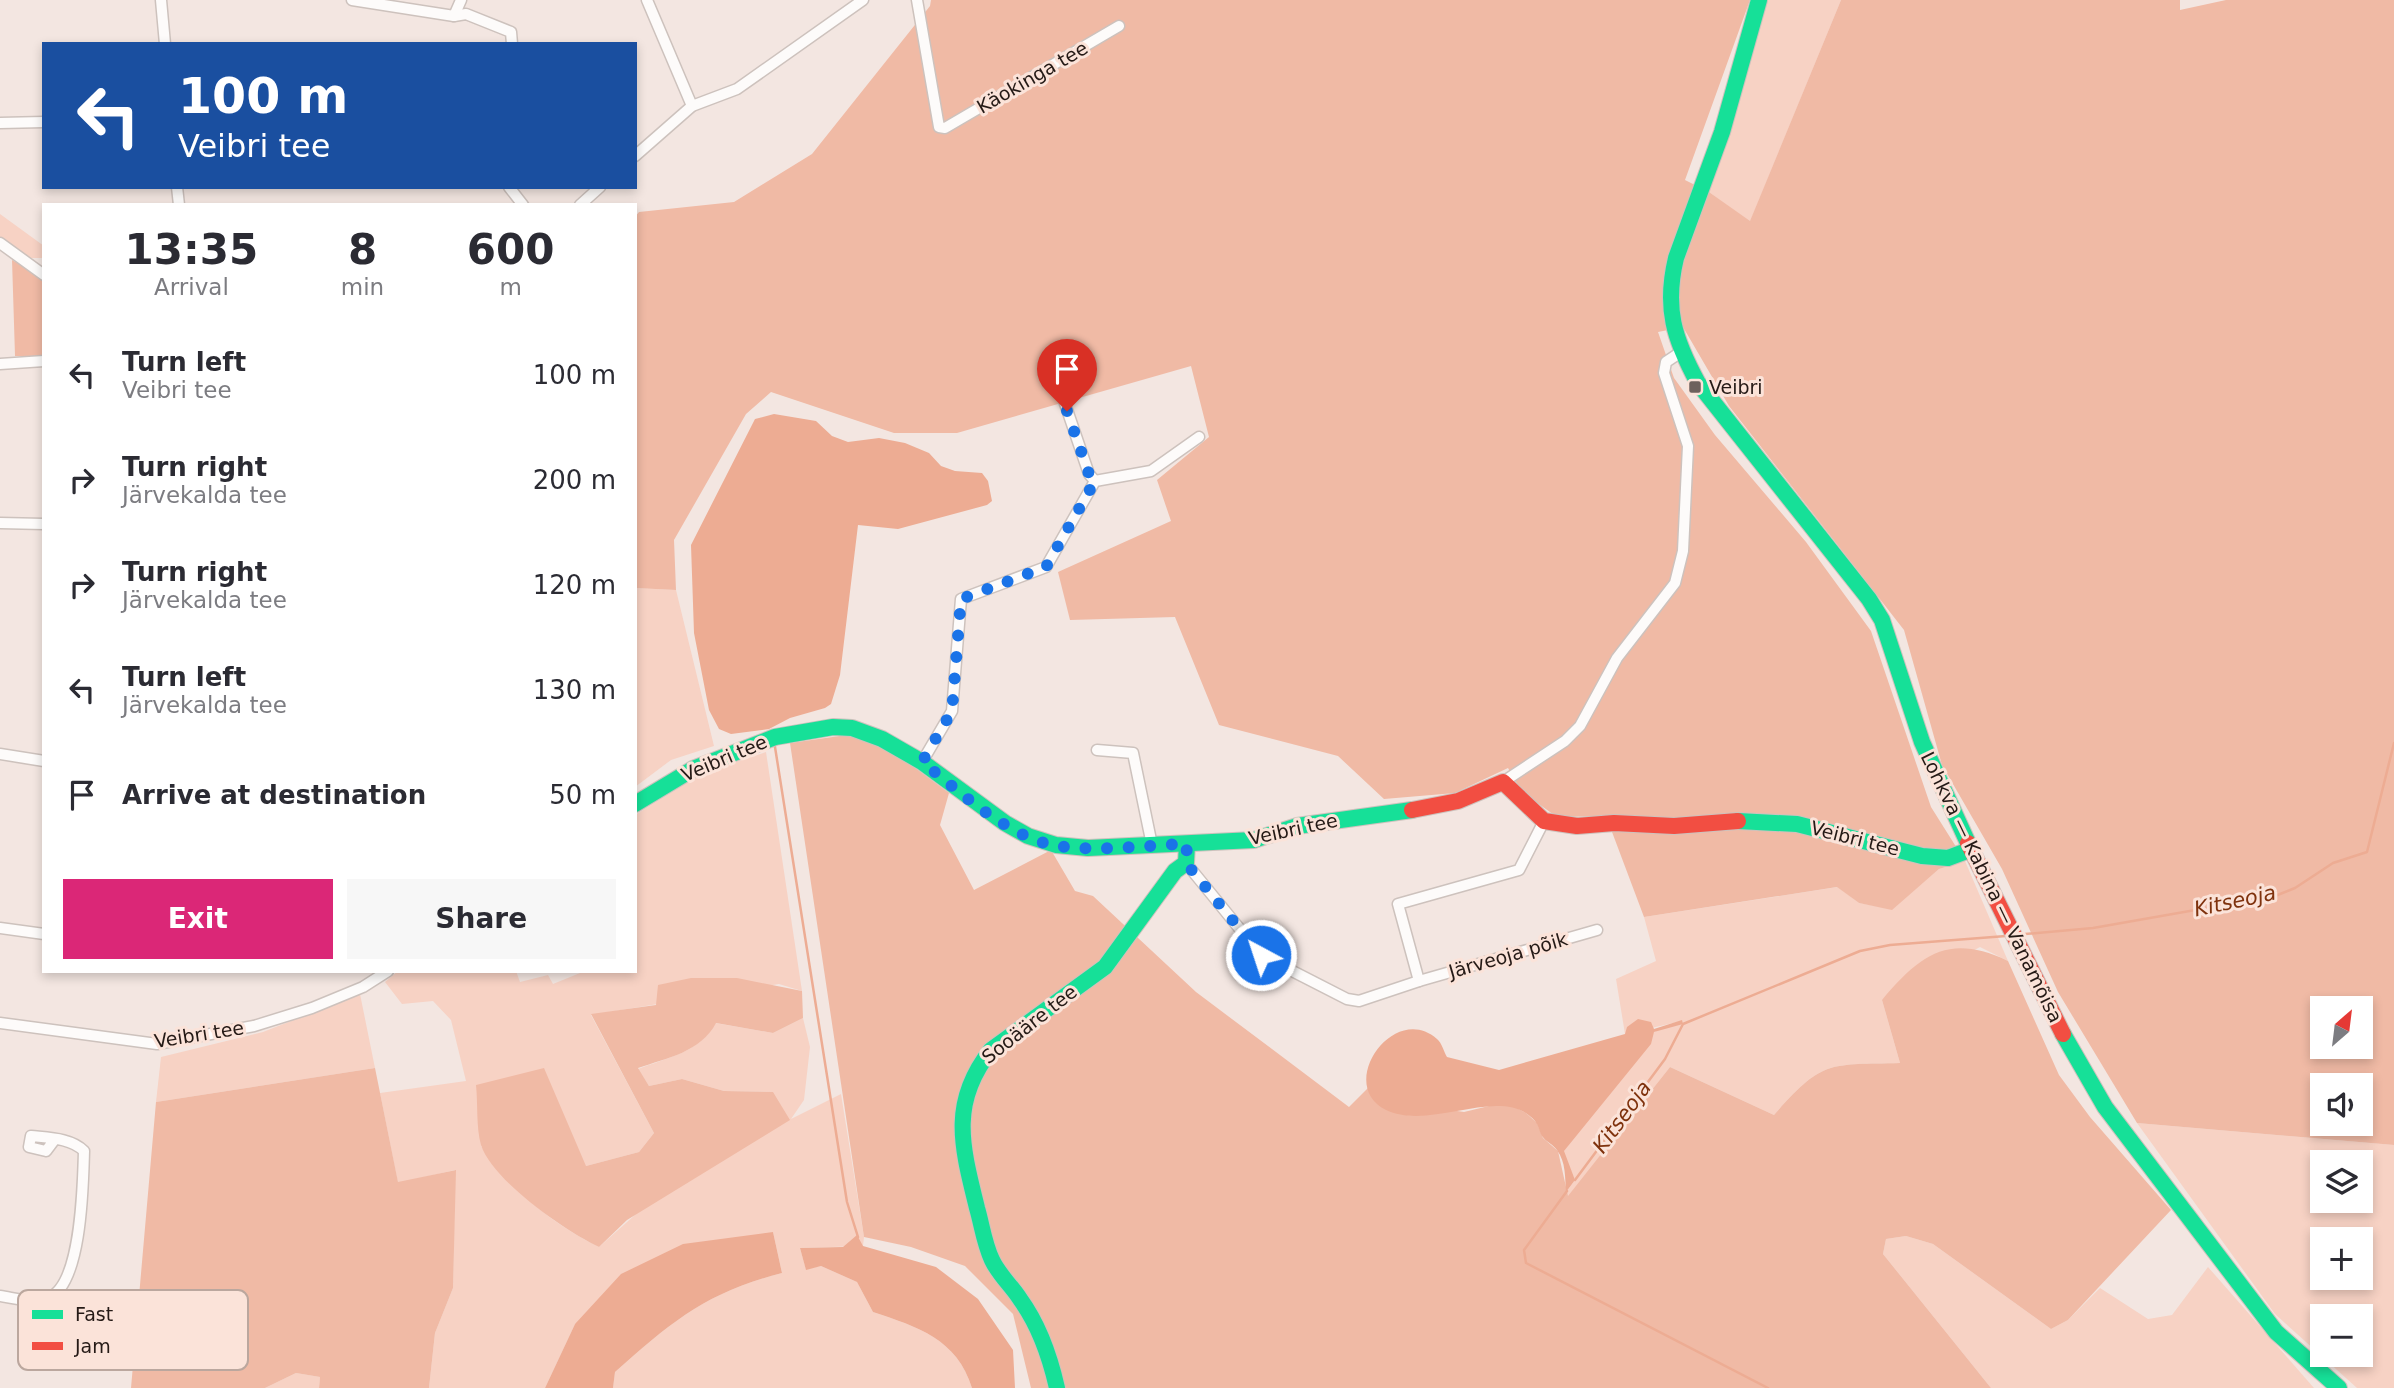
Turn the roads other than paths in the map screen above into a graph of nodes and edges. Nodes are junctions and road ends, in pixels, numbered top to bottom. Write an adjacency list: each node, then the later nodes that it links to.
1 (161, 0): 10 (street)
2 (352, 0): 8 (street)
3 (461, 0): 8 (street)
4 (647, 0): 12 (street)
5 (863, 0): 12 (street)
6 (917, 0): 9 (street, Käokinga tee)
7 (1759, 0): 24 (street, Lohkva — Kabina — Vanamõisa)
8 (454, 16): 11 (street)
9 (1119, 26)
10 (164, 42)
11 (512, 42)
12 (692, 106): 15 (street)
13 (42, 122): 14 (street)
14 (0, 123)
15 (637, 154)
16 (511, 189): 18 (street)
17 (598, 189): 19 (street)
18 (521, 203)
19 (582, 203)
20 (0, 243): 22 (street)
21 (42, 262): 22 (street)
22 (27, 264): 23 (street)
23 (42, 274)
24 (1681, 352): 36 (street); 41 (street, Lohkva — Kabina — Vanamõisa)
25 (42, 361): 26 (street)
26 (0, 364)
27 (1061, 392): 29 (street)
28 (1199, 437): 29 (street)
29 (1095, 481): 35 (street)
30 (0, 523): 31 (street)
31 (42, 524)
32 (1097, 750): 40 (street)
33 (0, 754): 34 (street)
34 (42, 761)
35 (922, 762): 37 (street, Veibri tee); 40 (street, Veibri tee)
36 (1503, 782): 38 (street); 39 (street, Veibri tee)
37 (637, 803)
38 (1544, 821): 41 (street, Veibri tee); 47 (street)
39 (1187, 844): 40 (street, Veibri tee); 42 (street)
40 (1152, 845)
41 (1972, 849): 54 (street, Lohkva — Kabina — Vanamõisa)
42 (1186, 863): 47 (street, Järveoja põik); 53 (street, Sooääre tee)
43 (0, 928): 45 (street)
44 (1597, 930): 47 (street, Järveoja põik)
45 (42, 934)
46 (385, 973): 48 (street, Veibri tee)
47 (1419, 981)
48 (0, 1023)
49 (55, 1139): 50 (street)
50 (59, 1290)
51 (0, 1296): 52 (street)
52 (18, 1299)
53 (1058, 1388)
54 (2339, 1388)

